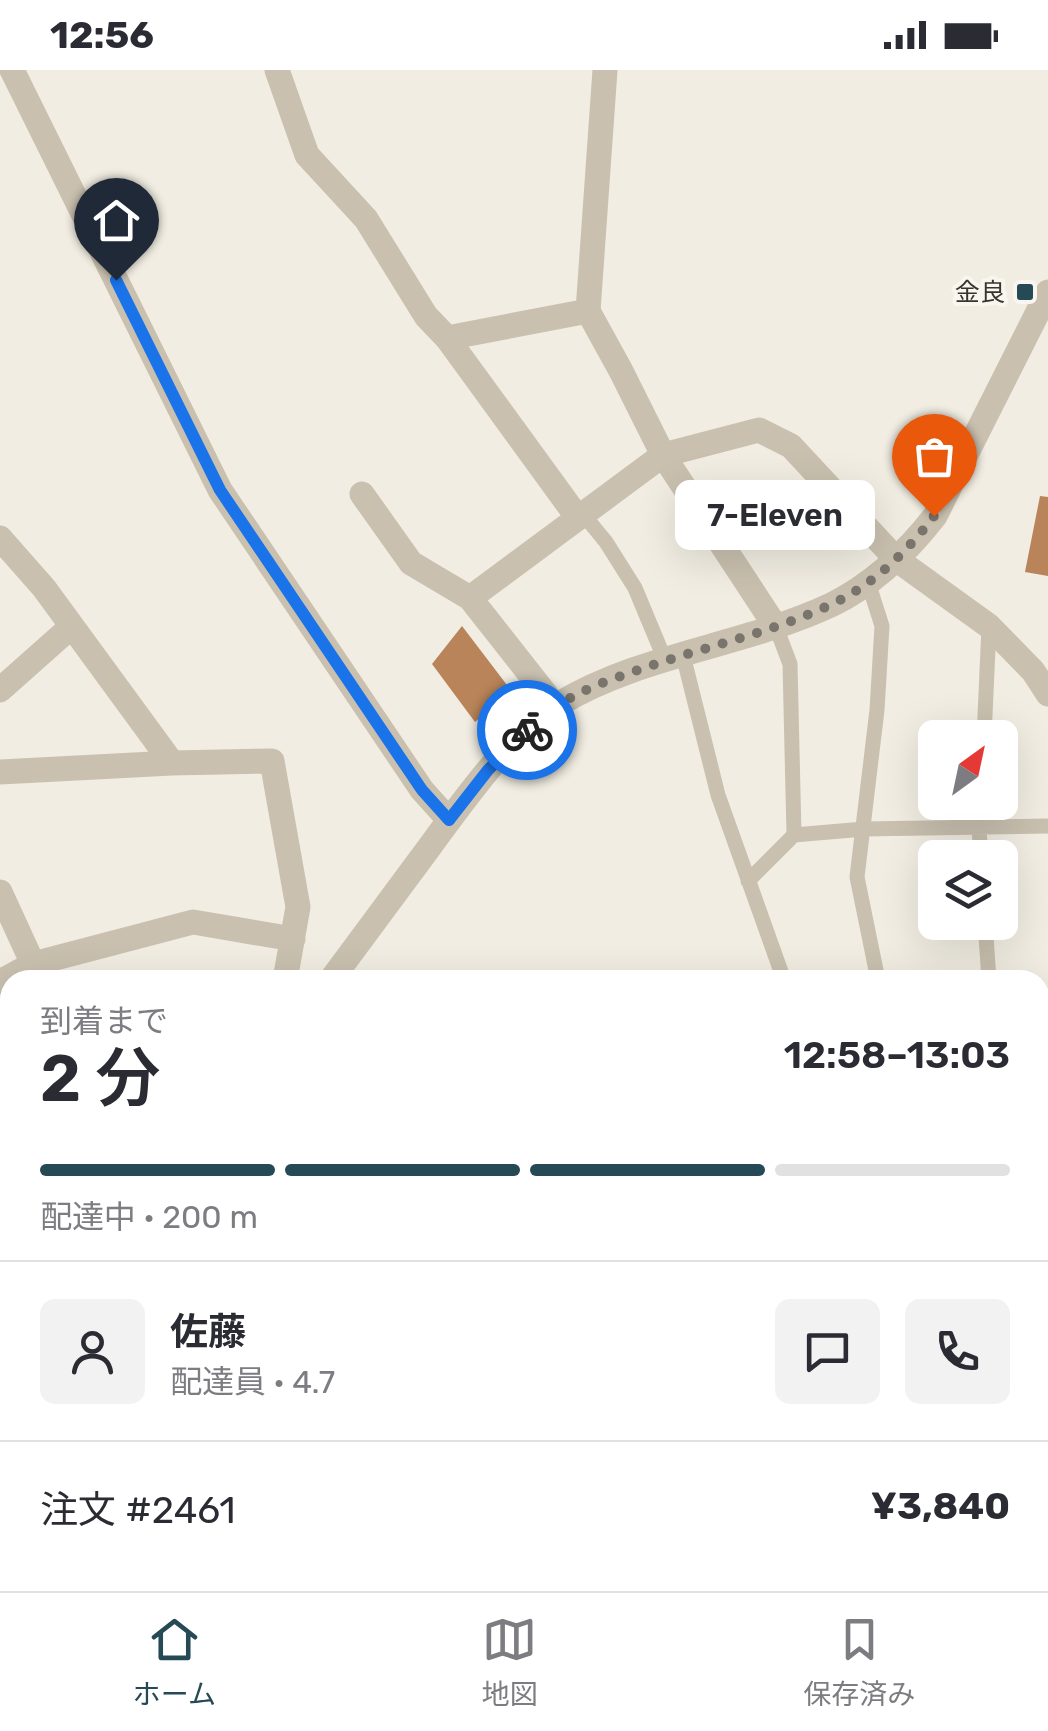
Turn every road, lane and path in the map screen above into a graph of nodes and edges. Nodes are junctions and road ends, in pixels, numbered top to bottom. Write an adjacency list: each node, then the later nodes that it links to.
1 (12, 70): 24 (street)
2 (277, 70): 6 (street)
3 (605, 70): 5 (street)
4 (1048, 292): 11 (street)
5 (588, 311): 6 (street); 7 (street)
6 (447, 338): 9 (street)
7 (663, 455): 9 (street); 11 (street); 16 (street)
8 (362, 494): 13 (street)
9 (581, 516): 13 (street); 17 (lane)
10 (0, 538): 14 (street)
11 (896, 559): 12 (street); 15 (street)
12 (868, 582): 16 (street); 27 (lane)
13 (470, 598): 20 (street)
14 (72, 626): 18 (street); 22 (street)
15 (989, 626): 19 (street); 21 (lane)
16 (776, 627): 17 (street); 29 (lane)
17 (674, 658): 20 (street); 31 (lane)
18 (0, 690)
19 (1048, 694)
20 (556, 706): 24 (street)
21 (985, 720)
22 (172, 763): 23 (street); 33 (street)
23 (0, 772)
24 (449, 820): 39 (street)
25 (979, 820): 28 (lane)
26 (1048, 826): 28 (lane)
27 (864, 829): 28 (lane); 29 (lane); 41 (lane)
28 (978, 829): 30 (lane)
29 (794, 835): 31 (lane)
30 (979, 840)
31 (748, 880): 40 (lane)
32 (0, 892): 35 (street)
33 (293, 939): 36 (street); 38 (street)
34 (986, 940): 42 (lane)
35 (33, 964): 36 (street); 37 (street)
36 (60, 969)
37 (22, 970)
38 (287, 970)
39 (338, 970)
40 (780, 970)
41 (876, 970)
42 (988, 970)

